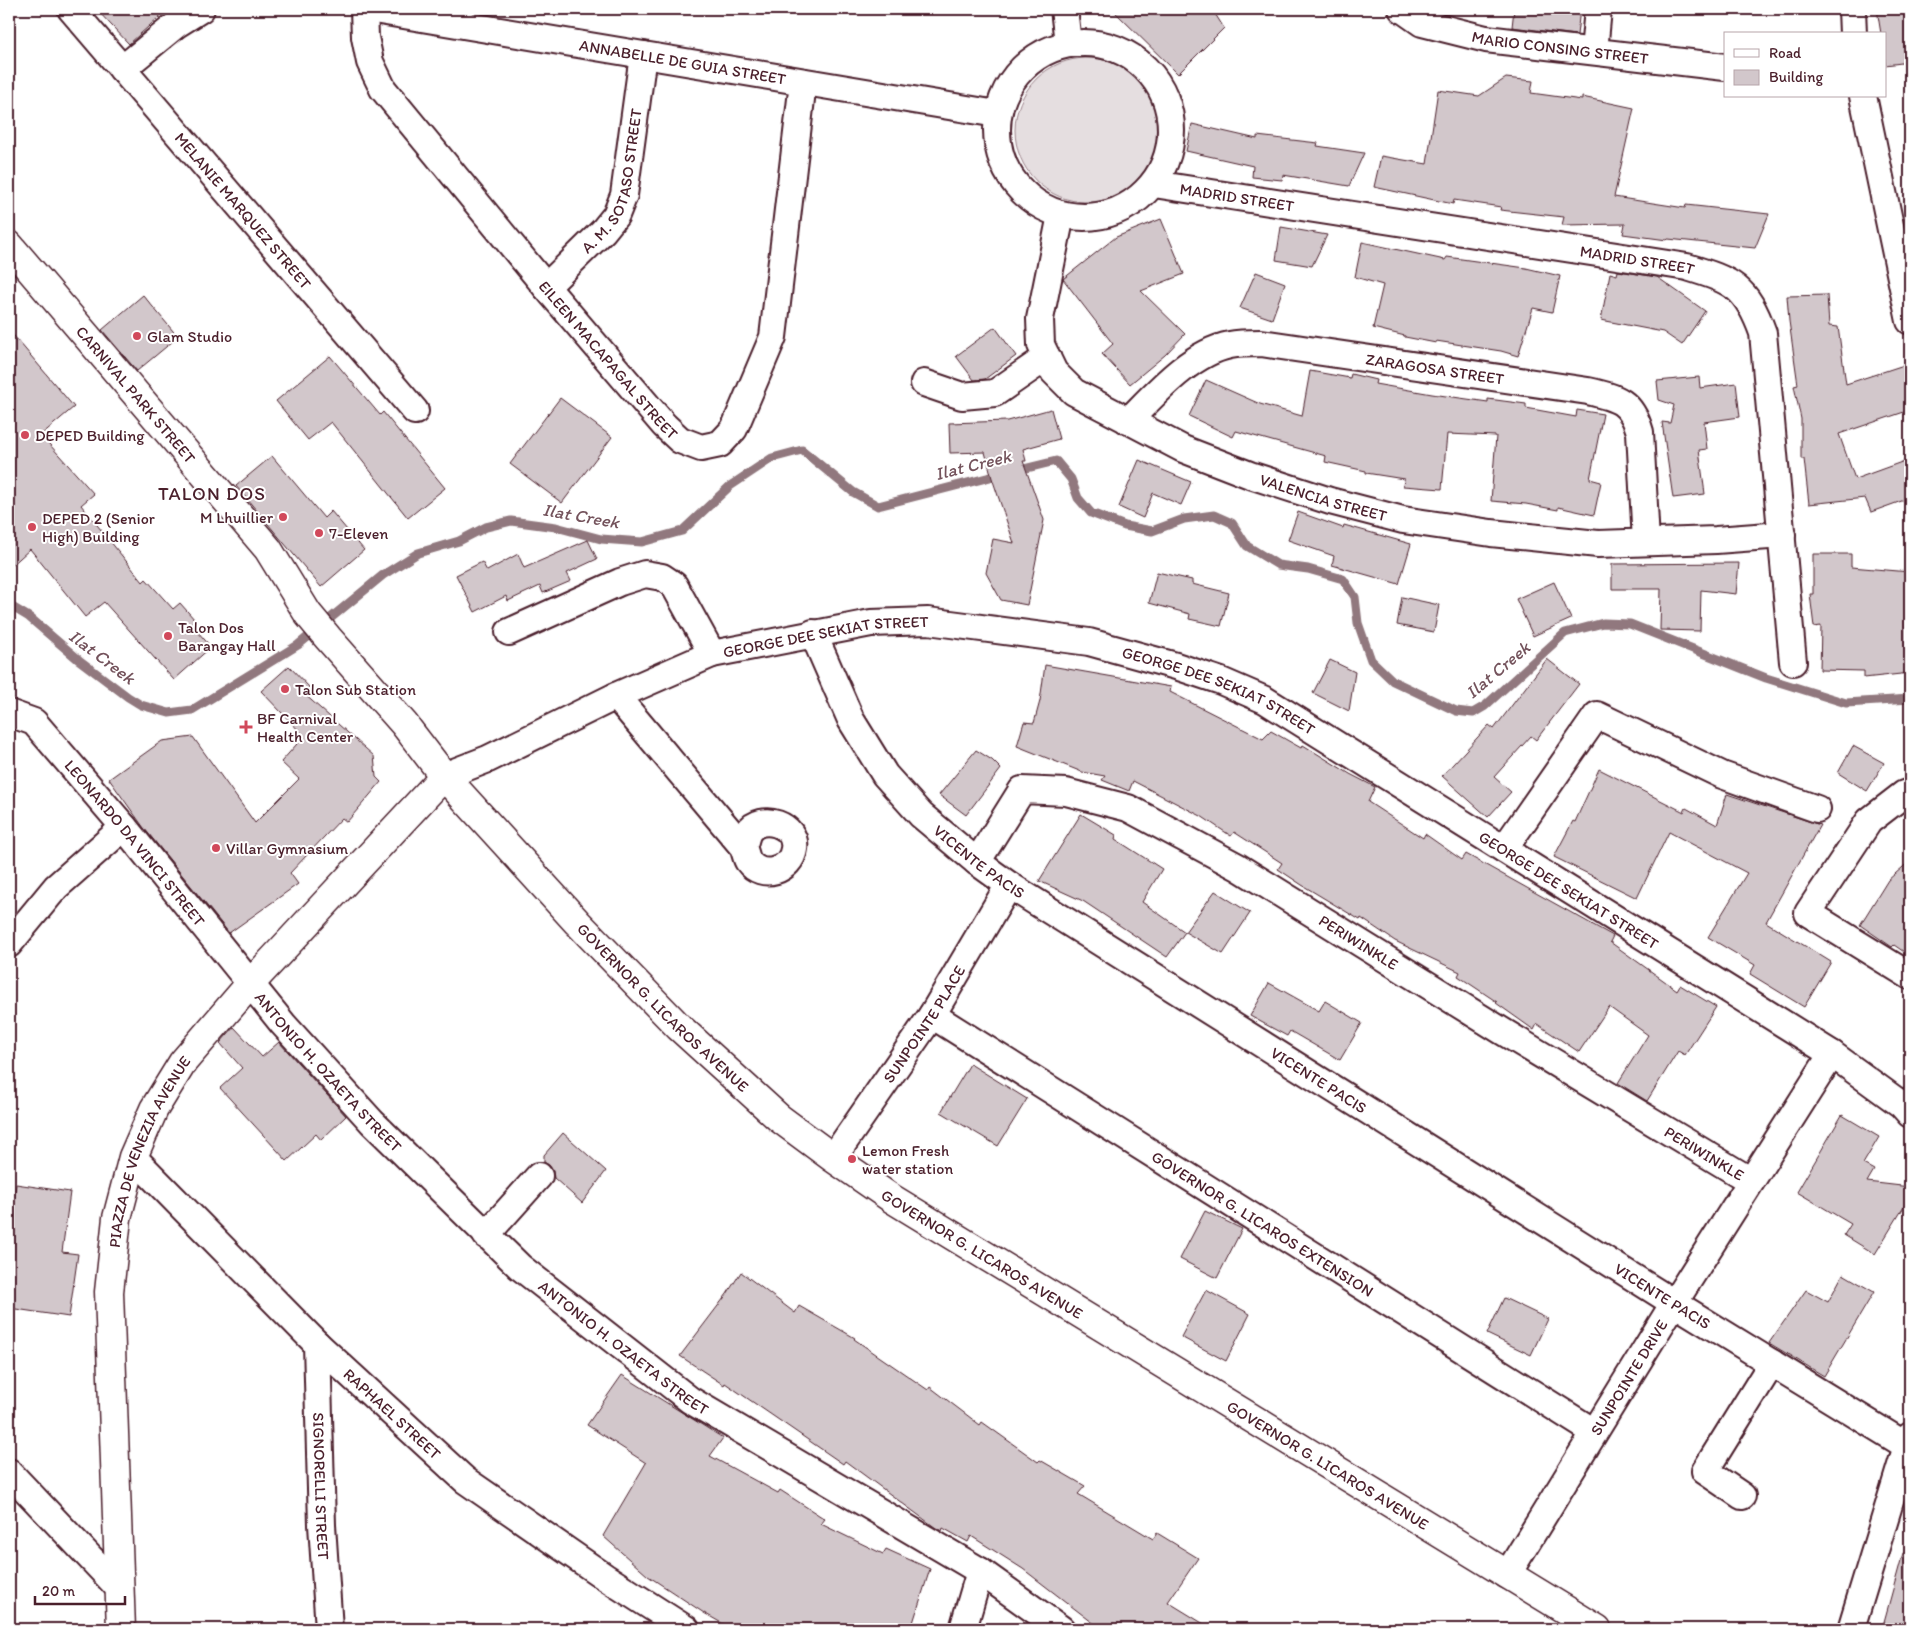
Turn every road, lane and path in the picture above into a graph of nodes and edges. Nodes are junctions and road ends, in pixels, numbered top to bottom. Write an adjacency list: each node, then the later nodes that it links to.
1 (71, 9): 14 (street, MELANIE MARQUEZ STREET)
2 (201, 9): 14 (street)
3 (364, 9): 21 (street, EILEEN MACAPAGAL STREET)
4 (368, 9): 12 (street, ANNABELLE DE GUIA STREET)
5 (1064, 9): 10 (street)
6 (1402, 9): 11 (street, MARIO CONSING STREET)
7 (1598, 9): 11 (street)
8 (1852, 9): 9 (street)
9 (1853, 32)
10 (1068, 44): 17 (street); 18 (street)
11 (1594, 51): 13 (street, MARIO CONSING STREET)
12 (643, 55): 15 (street, ANNABELLE DE GUIA STREET); 21 (street, A. M. SOTASO STREET)
13 (1724, 67)
14 (122, 69): 25 (street, MELANIE MARQUEZ STREET)
15 (803, 82): 17 (street, ANNABELLE DE GUIA STREET); 21 (street, EILEEN MACAPAGAL STREET)
16 (1863, 98): 22 (street)
17 (997, 114): 19 (street)
18 (1154, 184): 19 (street); 27 (street, MADRID STREET)
19 (1061, 215): 23 (street, VALENCIA STREET)
20 (9, 245): 29 (street, CARNIVAL PARK STREET)
21 (546, 287)
22 (1910, 321)
23 (1047, 357): 24 (street); 26 (street, VALENCIA STREET)
24 (924, 383)
25 (415, 412)
26 (1128, 421): 28 (street, VALENCIA STREET); 28 (street, ZARAGOSA STREET)
27 (1782, 535): 28 (street, VALENCIA STREET); 33 (street, MADRID STREET)
28 (1646, 542)
29 (320, 628): 36 (street, GOVERNOR G. LICAROS AVENUE)
30 (509, 632): 32 (street)
31 (813, 633): 32 (street, GEORGE DEE SEKIAT STREET); 41 (street, GEORGE DEE SEKIAT STREET); 42 (street, VICENTE PACIS)
32 (712, 654): 34 (street, GEORGE DEE SEKIAT STREET)
33 (1793, 662)
34 (616, 696): 36 (street, GEORGE DEE SEKIAT STREET); 40 (street)
35 (9, 713): 39 (street, LEONARDO DA VINCI STREET)
36 (444, 776): 46 (street, PIAZZA DE VENEZIA AVENUE); 51 (street, GOVERNOR G. LICAROS AVENUE)
37 (1910, 792): 45 (street)
38 (1817, 809): 41 (street)
39 (124, 827): 44 (street); 46 (street, LEONARDO DA VINCI STREET)
40 (743, 847)
41 (1504, 849): 48 (street, GEORGE DEE SEKIAT STREET)
42 (977, 862): 43 (street, VICENTE PACIS); 53 (street, PERIWINKLE)
43 (1009, 885): 47 (street, SUNPOINTE PLACE); 55 (street, VICENTE PACIS)
44 (9, 944)
45 (1910, 976)
46 (250, 984): 50 (street, PIAZZA DE VENEZIA AVENUE); 54 (street, ANTONIO H. OZAETA STREET)
47 (932, 1015): 51 (street, SUNPOINTE PLACE); 58 (street, GOVERNOR G. LICAROS EXTENSION)
48 (1832, 1054): 49 (street, GEORGE DEE SEKIAT STREET); 53 (street, SUNPOINTE DRIVE)
49 (1910, 1114)
50 (133, 1157): 56 (street, RAPHAEL STREET); 64 (street, PIAZZA DE VENEZIA AVENUE)
51 (833, 1158): 63 (street, GOVERNOR G. LICAROS AVENUE)
52 (539, 1176): 54 (street)
53 (1751, 1181): 55 (street, SUNPOINTE DRIVE)
54 (486, 1235): 62 (street, ANTONIO H. OZAETA STREET)
55 (1674, 1303): 57 (street, VICENTE PACIS); 58 (street, SUNPOINTE DRIVE)
56 (317, 1344): 66 (street, SIGNORELLI STREET); 67 (street, RAPHAEL STREET)
57 (1772, 1363): 59 (street, VICENTE PACIS); 61 (street)
58 (1594, 1432): 63 (street, SUNPOINTE DRIVE)
59 (1909, 1441): 71 (street)
60 (9, 1472): 64 (street)
61 (1742, 1496)
62 (980, 1572): 68 (street); 69 (street, ANTONIO H. OZAETA STREET)
63 (1507, 1575): 70 (street, GOVERNOR G. LICAROS AVENUE)
64 (118, 1587): 65 (street, PIAZZA DE VENEZIA AVENUE)
65 (121, 1629)
66 (329, 1629)
67 (686, 1629)
68 (963, 1629)
69 (1062, 1629)
70 (1597, 1629)
71 (1851, 1629)

